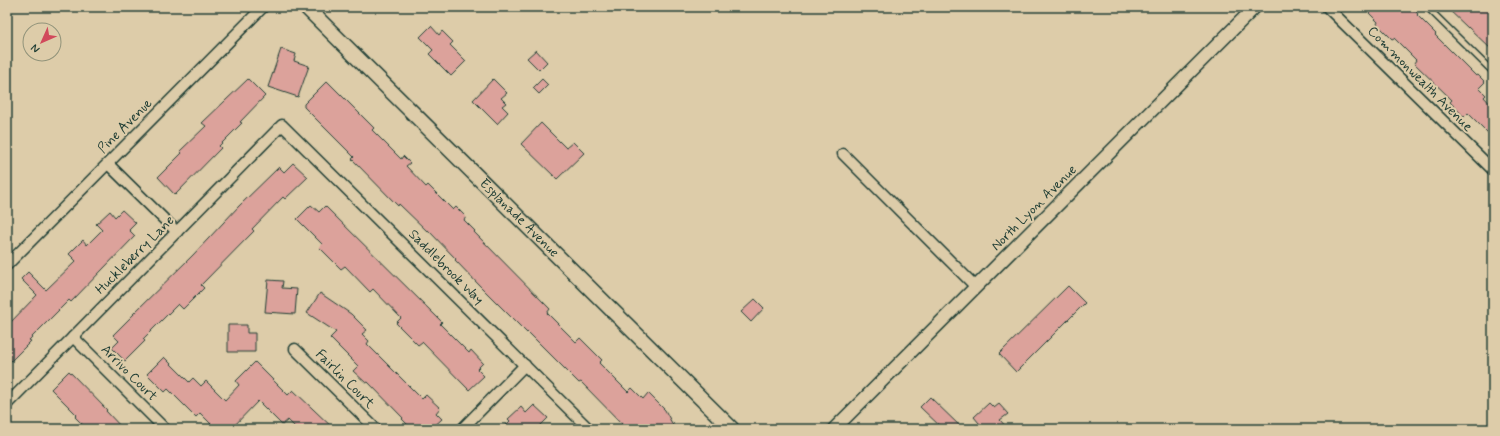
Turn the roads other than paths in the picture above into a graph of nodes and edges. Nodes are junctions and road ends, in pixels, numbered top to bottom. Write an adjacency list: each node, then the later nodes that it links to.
1 (263, 7): 9 (street, Pine Avenue)
2 (306, 7): 22 (main road, Esplanade Avenue)
3 (1255, 7): 13 (street, North Lyon Avenue)
4 (1327, 7): 10 (street, Commonwealth Avenue)
5 (1427, 7): 6 (lane)
6 (1493, 72)
7 (282, 126): 11 (street, Huckleberry Lane); 16 (street, Saddlebrook Way)
8 (843, 154): 13 (street)
9 (108, 164): 11 (street); 12 (street, Pine Avenue)
10 (1493, 170)
11 (177, 232): 14 (street, Huckleberry Lane)
12 (7, 266)
13 (976, 287): 23 (street, North Lyon Avenue)
14 (73, 338): 17 (street, Huckleberry Lane); 18 (street, Arrivo Court)
15 (295, 349): 19 (street, Fairlin Court)
16 (525, 365): 20 (street); 21 (street, Saddlebrook Way)
17 (7, 404)
18 (165, 429)
19 (376, 429)
20 (462, 429)
21 (589, 429)
22 (732, 429)
23 (834, 429)

